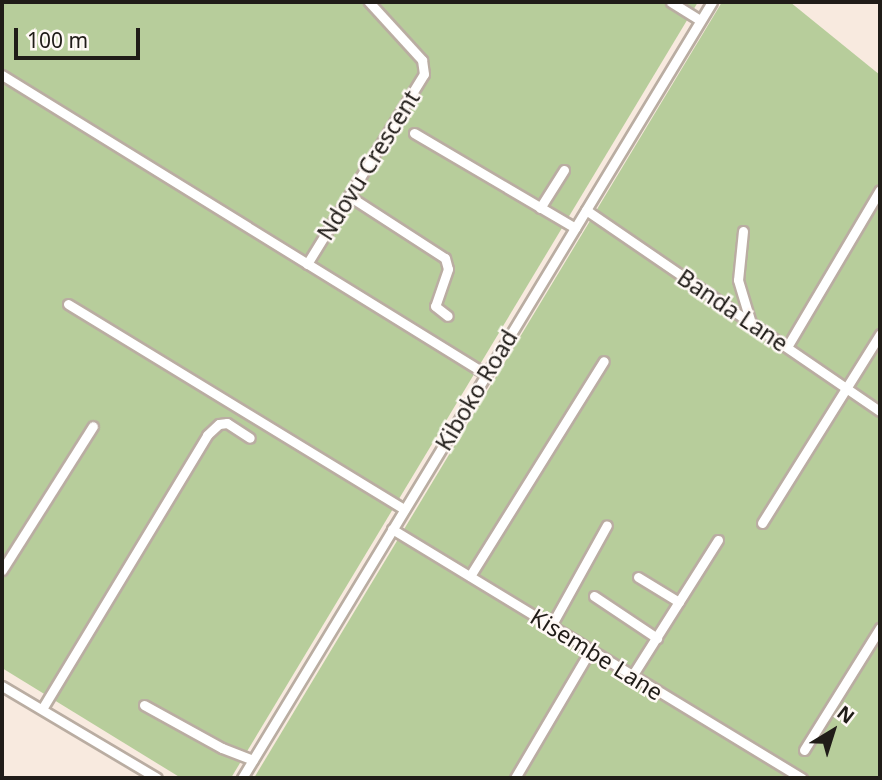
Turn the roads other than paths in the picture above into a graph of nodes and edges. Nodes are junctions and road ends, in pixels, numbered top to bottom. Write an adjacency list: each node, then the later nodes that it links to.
1 (369, 2): 9 (street, Ndovu Crescent)
2 (671, 2): 4 (street)
3 (712, 2): 4 (street, Kiboko Road)
4 (700, 20): 11 (street, Kiboko Road)
5 (2, 75): 14 (street)
6 (414, 133): 10 (street)
7 (564, 170): 10 (street)
8 (880, 190): 19 (street)
9 (349, 196): 14 (street, Ndovu Crescent); 16 (street)
10 (540, 208): 12 (street)
11 (586, 210): 12 (street, Kiboko Road); 17 (street, Banda Lane)
12 (575, 228): 21 (street, Kiboko Road)
13 (743, 230): 17 (street)
14 (307, 264): 21 (street)
15 (68, 304): 26 (street)
16 (449, 316)
17 (751, 323): 19 (street, Banda Lane)
18 (880, 334): 22 (street)
19 (787, 347): 22 (street, Banda Lane)
20 (604, 361): 32 (street)
21 (486, 374): 26 (street, Kiboko Road)
22 (847, 389): 23 (street, Banda Lane); 27 (street)
23 (880, 411)
24 (93, 426): 31 (street)
25 (250, 438): 43 (street)
26 (404, 509): 29 (street, Kiboko Road)
27 (762, 523)
28 (607, 525): 36 (street)
29 (392, 528): 32 (street, Kisembe Lane); 45 (street, Kiboko Road)
30 (718, 540): 35 (street)
31 (2, 570)
32 (470, 576): 36 (street, Kisembe Lane)
33 (638, 577): 35 (street)
34 (594, 596): 38 (street)
35 (679, 602): 38 (street)
36 (551, 626): 39 (street, Kisembe Lane)
37 (880, 628): 44 (street)
38 (657, 638): 40 (street)
39 (591, 649): 40 (street, Kisembe Lane); 49 (street)
40 (632, 676): 46 (street, Kisembe Lane)
41 (2, 686): 43 (street)
42 (144, 705): 45 (street)
43 (42, 709): 47 (street)
44 (804, 750)
45 (253, 760): 48 (street, Kiboko Road)
46 (795, 777)
47 (157, 778)
48 (242, 778)
49 (515, 778)

